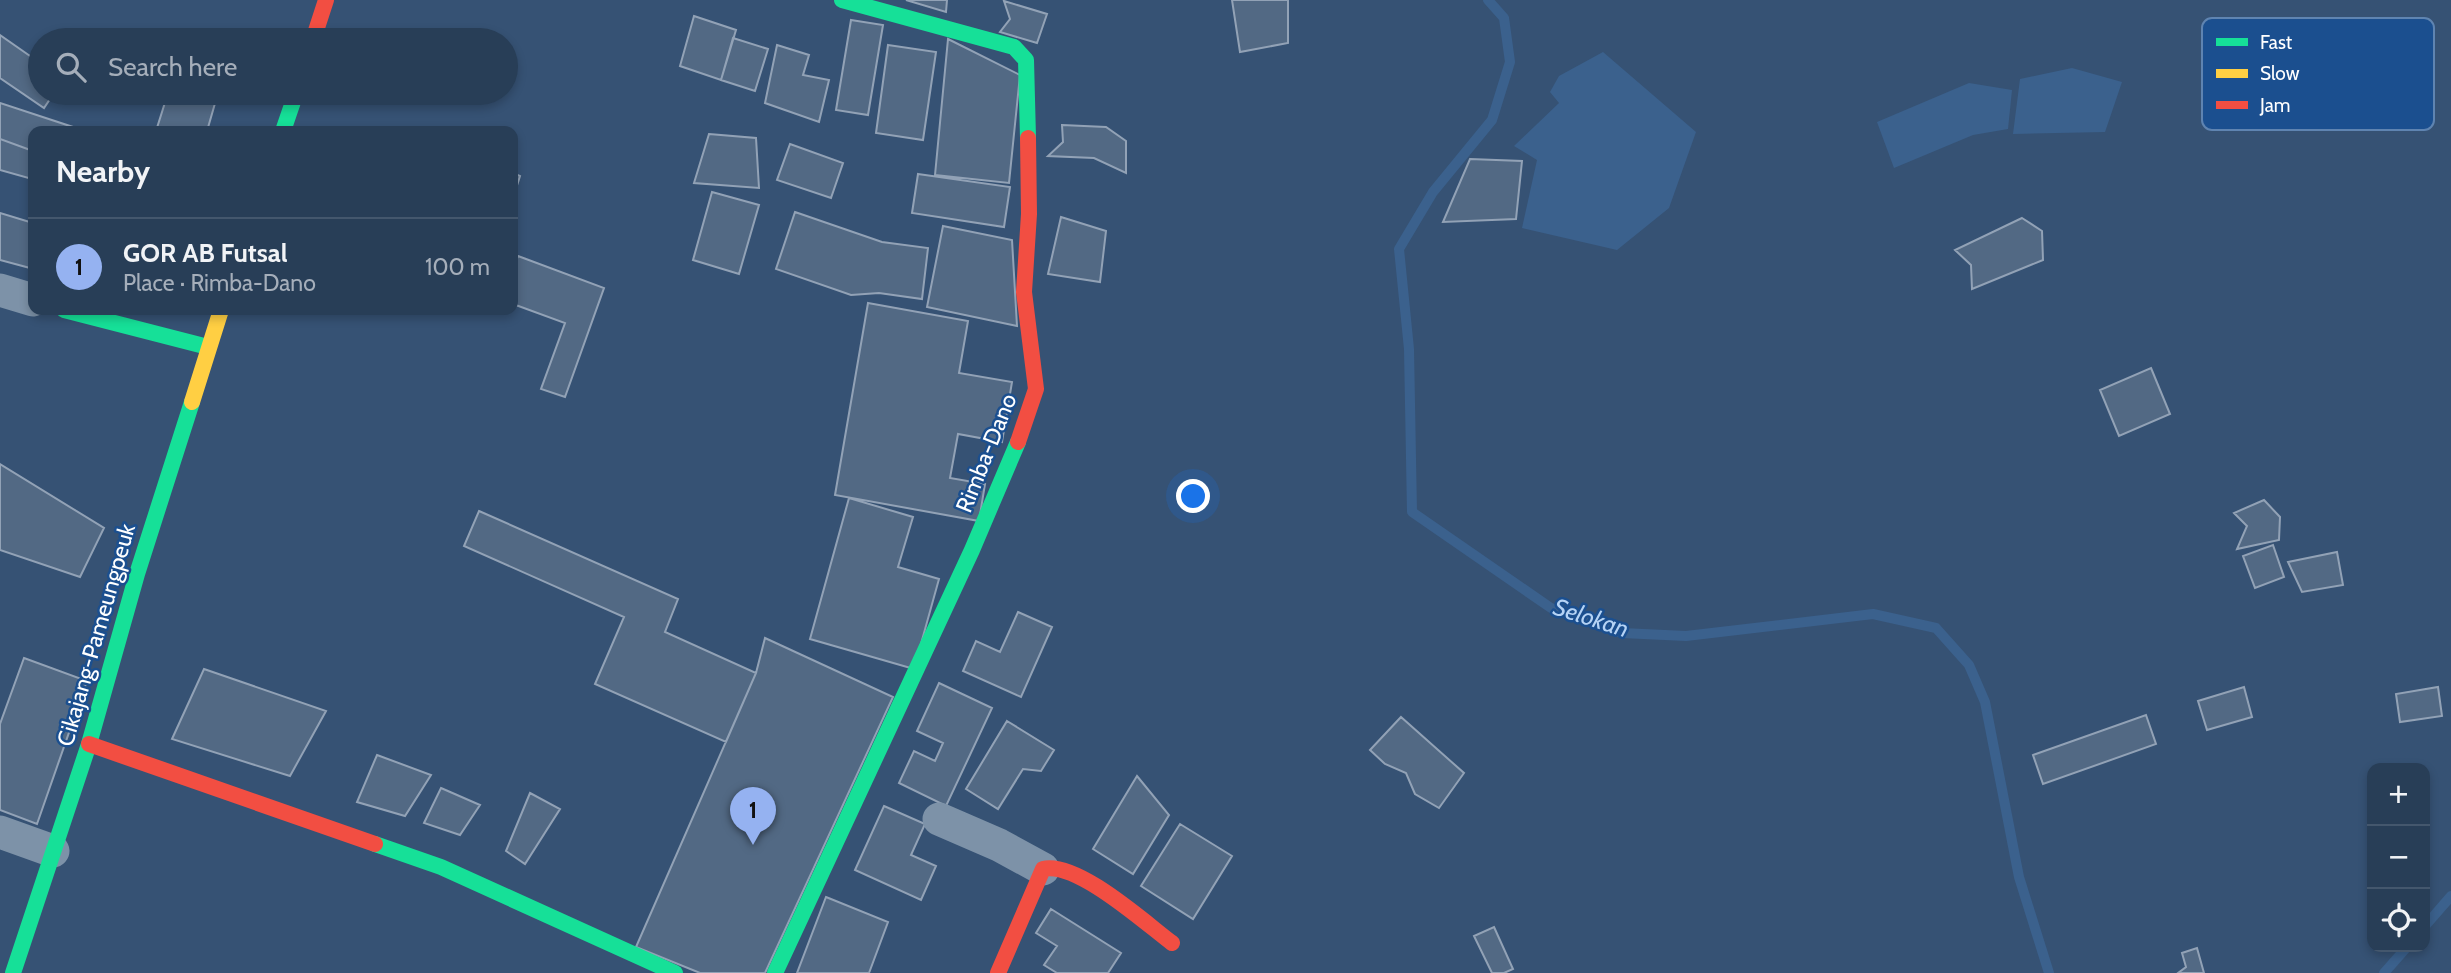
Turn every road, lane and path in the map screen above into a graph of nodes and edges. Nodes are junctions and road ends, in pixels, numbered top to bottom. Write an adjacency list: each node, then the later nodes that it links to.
1 (326, 0): 3 (street)
2 (842, 0): 19 (street, Rimba-Dano)
3 (317, 28)
4 (292, 105): 5 (street)
5 (285, 126)
6 (0, 290): 7 (street)
7 (28, 298)
8 (83, 315): 10 (street)
9 (219, 315): 10 (street, Cikajang-Pameungpeuk)
10 (208, 347): 11 (street, Cikajang-Pameungpeuk)
11 (89, 744): 14 (street, Cikajang-Pameungpeuk); 18 (street)
12 (939, 819): 15 (street)
13 (0, 832): 14 (street)
14 (53, 850): 17 (street, Cikajang-Pameungpeuk)
15 (1043, 869): 16 (street); 20 (street)
16 (1172, 943)
17 (13, 973)
18 (676, 973)
19 (775, 973)
20 (998, 973)

